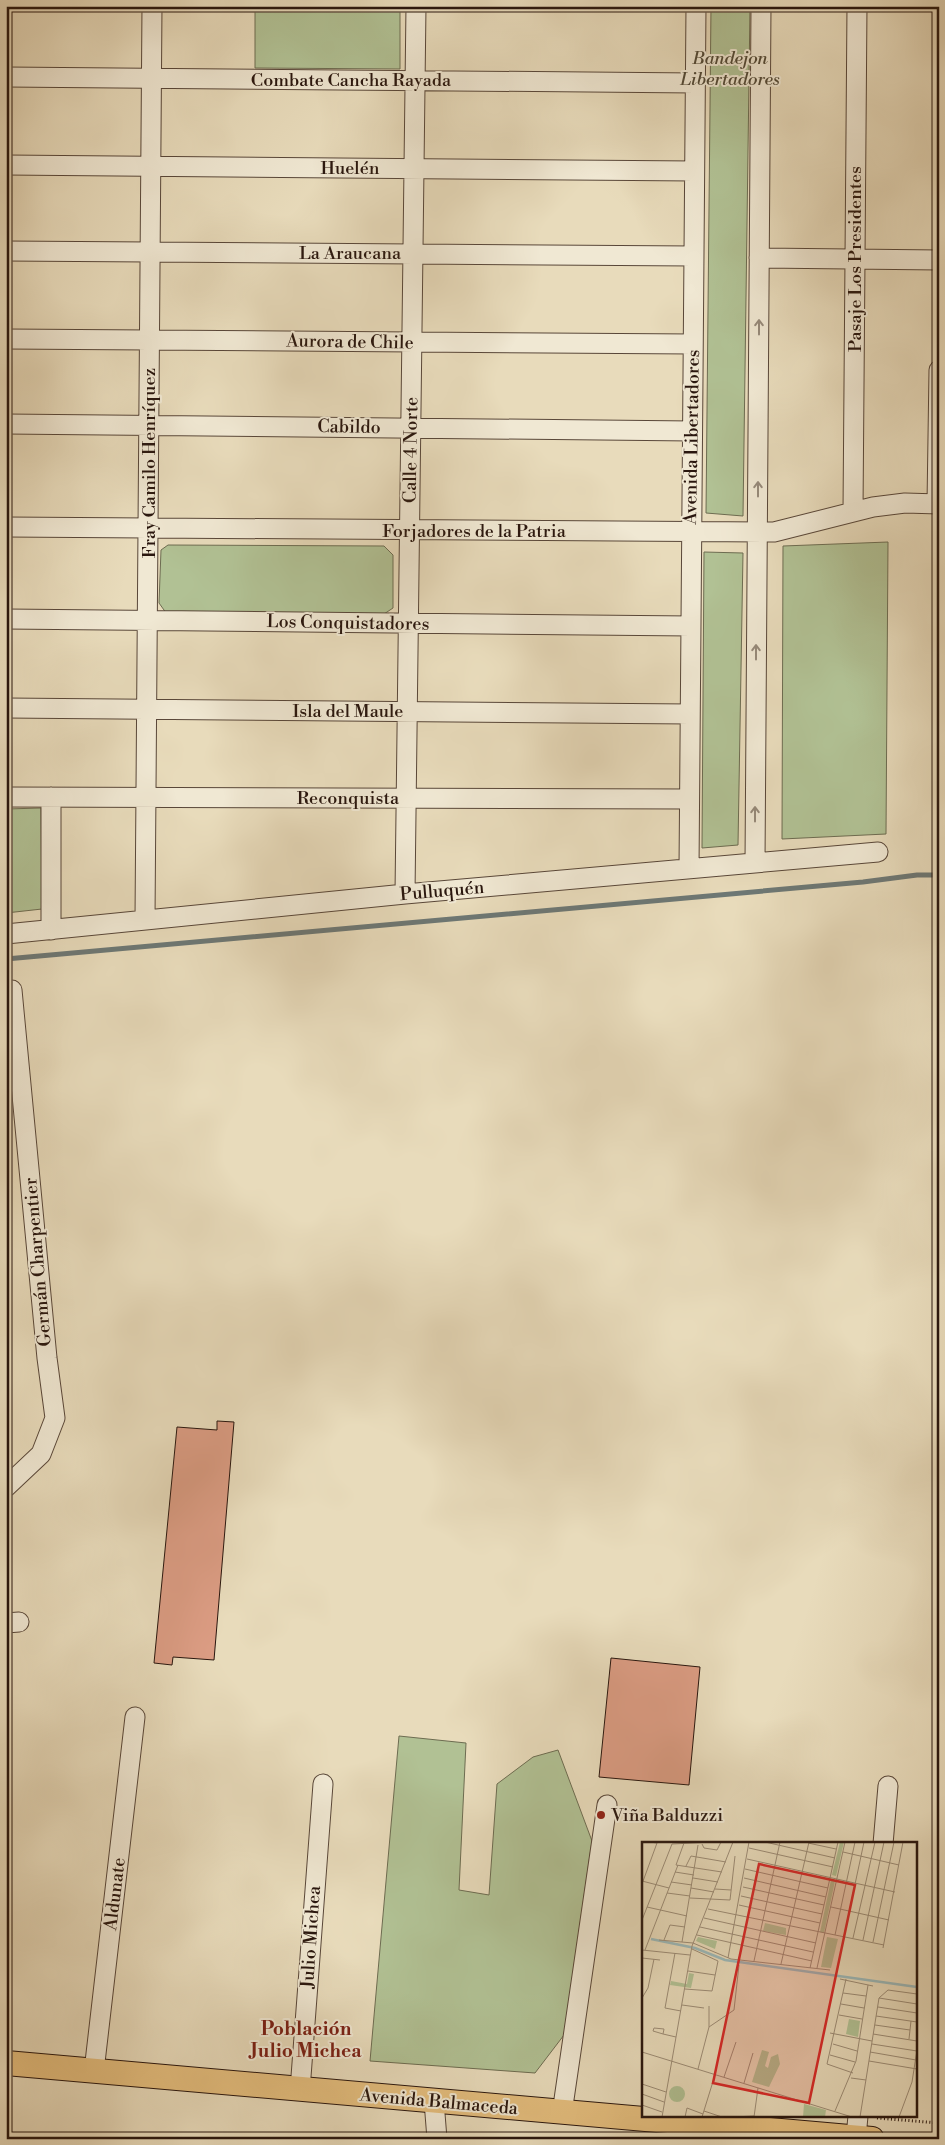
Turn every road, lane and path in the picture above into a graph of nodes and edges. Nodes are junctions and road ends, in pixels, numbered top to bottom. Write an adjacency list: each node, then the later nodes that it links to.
1 (152, 6): 7 (street, Fray Camilo Henríquez)
2 (416, 6): 8 (street, Calle 4 Norte)
3 (696, 6): 9 (street, Avenida Libertadores)
4 (761, 6): 18 (street)
5 (857, 6): 19 (street, Pasaje Los Presidentes)
6 (6, 77): 7 (street, Combate Cancha Rayada)
7 (152, 79): 8 (street, Combate Cancha Rayada); 11 (street, Fray Camilo Henríquez)
8 (415, 81): 9 (street, Combate Cancha Rayada); 12 (street, Calle 4 Norte)
9 (695, 83): 13 (street, Avenida Libertadores)
10 (6, 165): 11 (street, Huelén)
11 (151, 166): 12 (street, Huelén); 15 (street, Fray Camilo Henríquez)
12 (414, 168): 13 (street, Huelén); 16 (street, Calle 4 Norte)
13 (694, 171): 17 (street, Avenida Libertadores)
14 (6, 251): 15 (street, La Araucana)
15 (150, 252): 16 (street, La Araucana); 22 (street, Fray Camilo Henríquez)
16 (413, 254): 17 (street, La Araucana); 23 (street, Calle 4 Norte)
17 (694, 256): 24 (street, Avenida Libertadores)
18 (760, 258): 19 (street); 36 (street, one-way to 18)
19 (855, 259): 20 (street); 31 (street, Pasaje Los Presidentes)
20 (939, 260)
21 (6, 339): 22 (street, Aurora de Chile)
22 (150, 340): 23 (street, Aurora de Chile); 27 (street, Fray Camilo Henríquez)
23 (412, 342): 24 (street, Aurora de Chile); 28 (street, Calle 4 Norte)
24 (693, 344): 29 (street, Avenida Libertadores)
25 (939, 370): 30 (street)
26 (6, 424): 27 (street, Cabildo)
27 (149, 425): 28 (street, Cabildo); 33 (street, Fray Camilo Henríquez)
28 (411, 428): 29 (street, Cabildo); 34 (street, Calle 4 Norte)
29 (692, 430): 35 (street, Avenida Libertadores)
30 (938, 504): 31 (street, Forjadores de la Patria)
31 (853, 512): 36 (street, Forjadores de la Patria)
32 (6, 527): 33 (street, Forjadores de la Patria)
33 (148, 528): 34 (street, Forjadores de la Patria); 38 (street, Fray Camilo Henríquez)
34 (410, 530): 35 (street, Forjadores de la Patria); 39 (street, Calle 4 Norte)
35 (691, 532): 36 (street, Forjadores de la Patria); 40 (street, Avenida Libertadores)
36 (757, 533): 51 (street, one-way to 36)
37 (6, 619): 38 (street, Los Conquistadores)
38 (147, 621): 39 (street, Los Conquistadores); 42 (street, Fray Camilo Henríquez)
39 (408, 623): 40 (street, Los Conquistadores); 43 (street, Calle 4 Norte)
40 (691, 626): 44 (street, Avenida Libertadores)
41 (6, 708): 42 (street, Isla del Maule)
42 (146, 709): 43 (street, Isla del Maule); 47 (street, Fray Camilo Henríquez)
43 (407, 712): 44 (street, Isla del Maule); 48 (street, Calle 4 Norte)
44 (690, 714): 49 (street, Avenida Libertadores)
45 (6, 797): 46 (street, Reconquista)
46 (51, 797): 47 (street, Reconquista); 55 (street)
47 (146, 798): 48 (street, Reconquista); 54 (street, Fray Camilo Henríquez)
48 (406, 798): 49 (street, Reconquista); 53 (street, Calle 4 Norte)
49 (689, 799): 52 (street, Avenida Libertadores)
50 (878, 852): 51 (street, Pulluquén)
51 (755, 863): 52 (street, Pulluquén)
52 (688, 869): 53 (street, Pulluquén)
53 (405, 894): 54 (street, Pulluquén)
54 (145, 920): 55 (street, Pulluquén)
55 (51, 930): 56 (street, Pulluquén)
56 (6, 934)
57 (12, 990): 58 (street, Germán Charpentier)
58 (6, 1486)
59 (135, 1717): 65 (street, Aldunate)
60 (323, 1784): 66 (street, Julio Michea)
61 (888, 1786): 63 (street)
62 (607, 1804): 68 (street)
63 (883, 1842)
64 (6, 2063): 65 (main road, Avenida Balmaceda)
65 (94, 2071): 66 (main road, Avenida Balmaceda)
66 (300, 2090): 67 (main road, Avenida Balmaceda)
67 (434, 2102): 68 (main road, Avenida Balmaceda); 73 (street)
68 (562, 2113): 69 (main road, Avenida Balmaceda)
69 (642, 2117)
70 (669, 2118): 72 (main road, Avenida Balmaceda)
71 (939, 2123): 72 (path)
72 (861, 2127)
73 (438, 2139)

